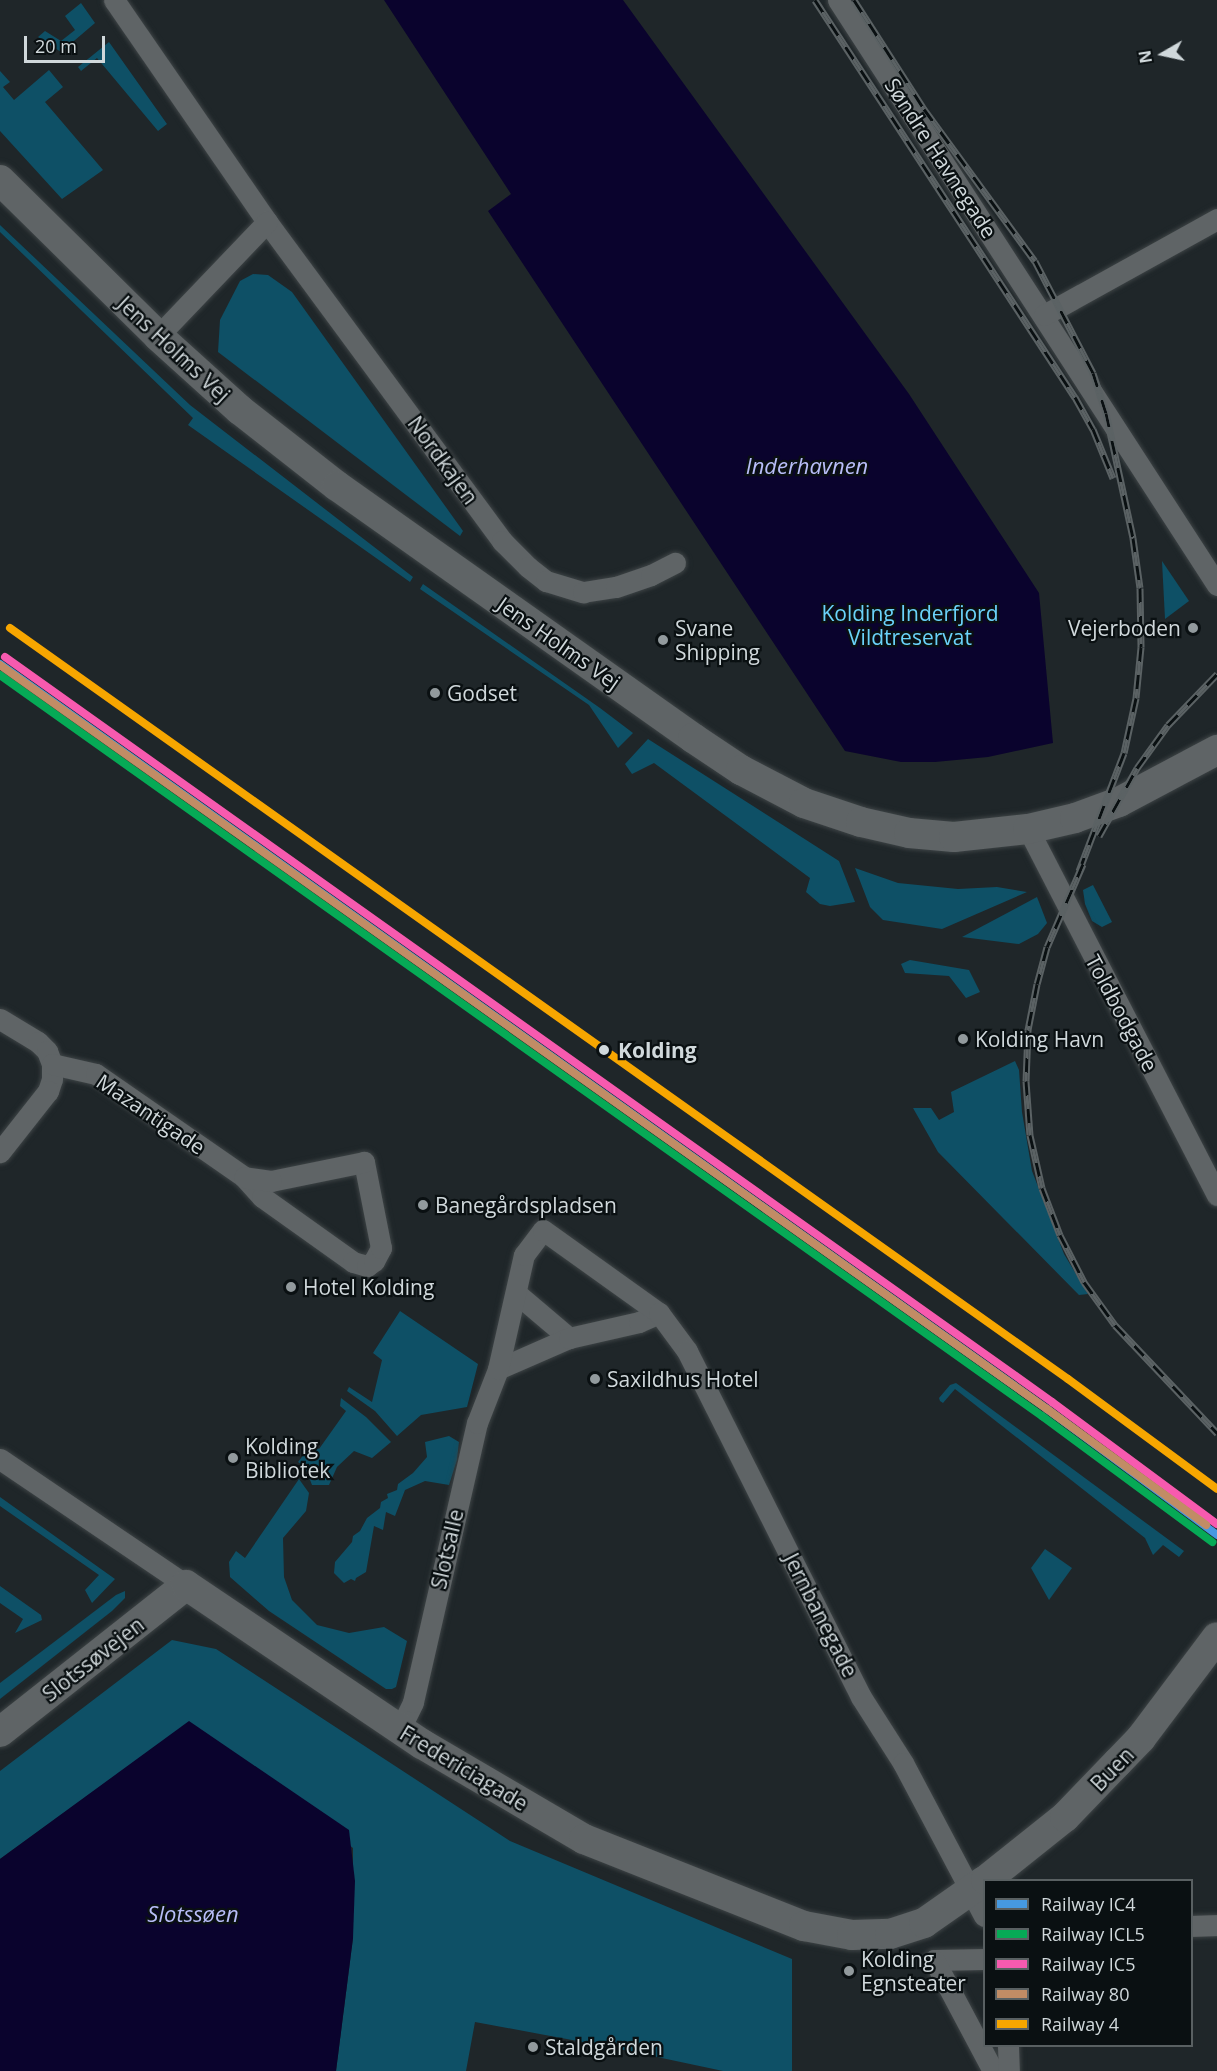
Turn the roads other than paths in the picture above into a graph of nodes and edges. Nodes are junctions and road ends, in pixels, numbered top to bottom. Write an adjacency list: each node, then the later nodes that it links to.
1 (114, 0): 5 (street, Nordkajen)
2 (838, 0): 6 (street, Søndre Havnegade)
3 (0, 180): 7 (main road, Jens Holms Vej)
4 (1217, 219): 6 (street)
5 (267, 222): 7 (street); 8 (street, Nordkajen)
6 (1044, 315): 9 (street, Søndre Havnegade)
7 (158, 336): 11 (main road, Jens Holms Vej)
8 (675, 563)
9 (1217, 585)
10 (1217, 750): 11 (main road, Jens Holms Vej)
11 (1028, 830): 16 (street, Toldbodgade)
12 (0, 1019): 13 (street)
13 (52, 1064): 14 (street); 15 (street, Mazantigade)
14 (0, 1152)
15 (244, 1177): 15 (street)
16 (1217, 1195)
17 (516, 1293): 18 (street); 19 (street); 20 (street)
18 (659, 1314): 19 (street); 27 (street, Jernbanegade)
19 (569, 1338): 20 (street)
20 (498, 1369): 24 (street, Slotsalle)
21 (0, 1459): 22 (street, Fredericiagade)
22 (186, 1585): 24 (main road, Fredericiagade); 25 (main road, Slotssøvejen)
23 (1217, 1637): 26 (main road, Buen)
24 (400, 1729): 27 (main road, Fredericiagade)
25 (0, 1732)
26 (999, 1879)
27 (982, 1895)
28 (1217, 1925): 29 (street)
29 (1193, 1926)
30 (983, 1959): 32 (street)
31 (1008, 2047): 33 (street)
32 (993, 2071)
33 (1009, 2071)

